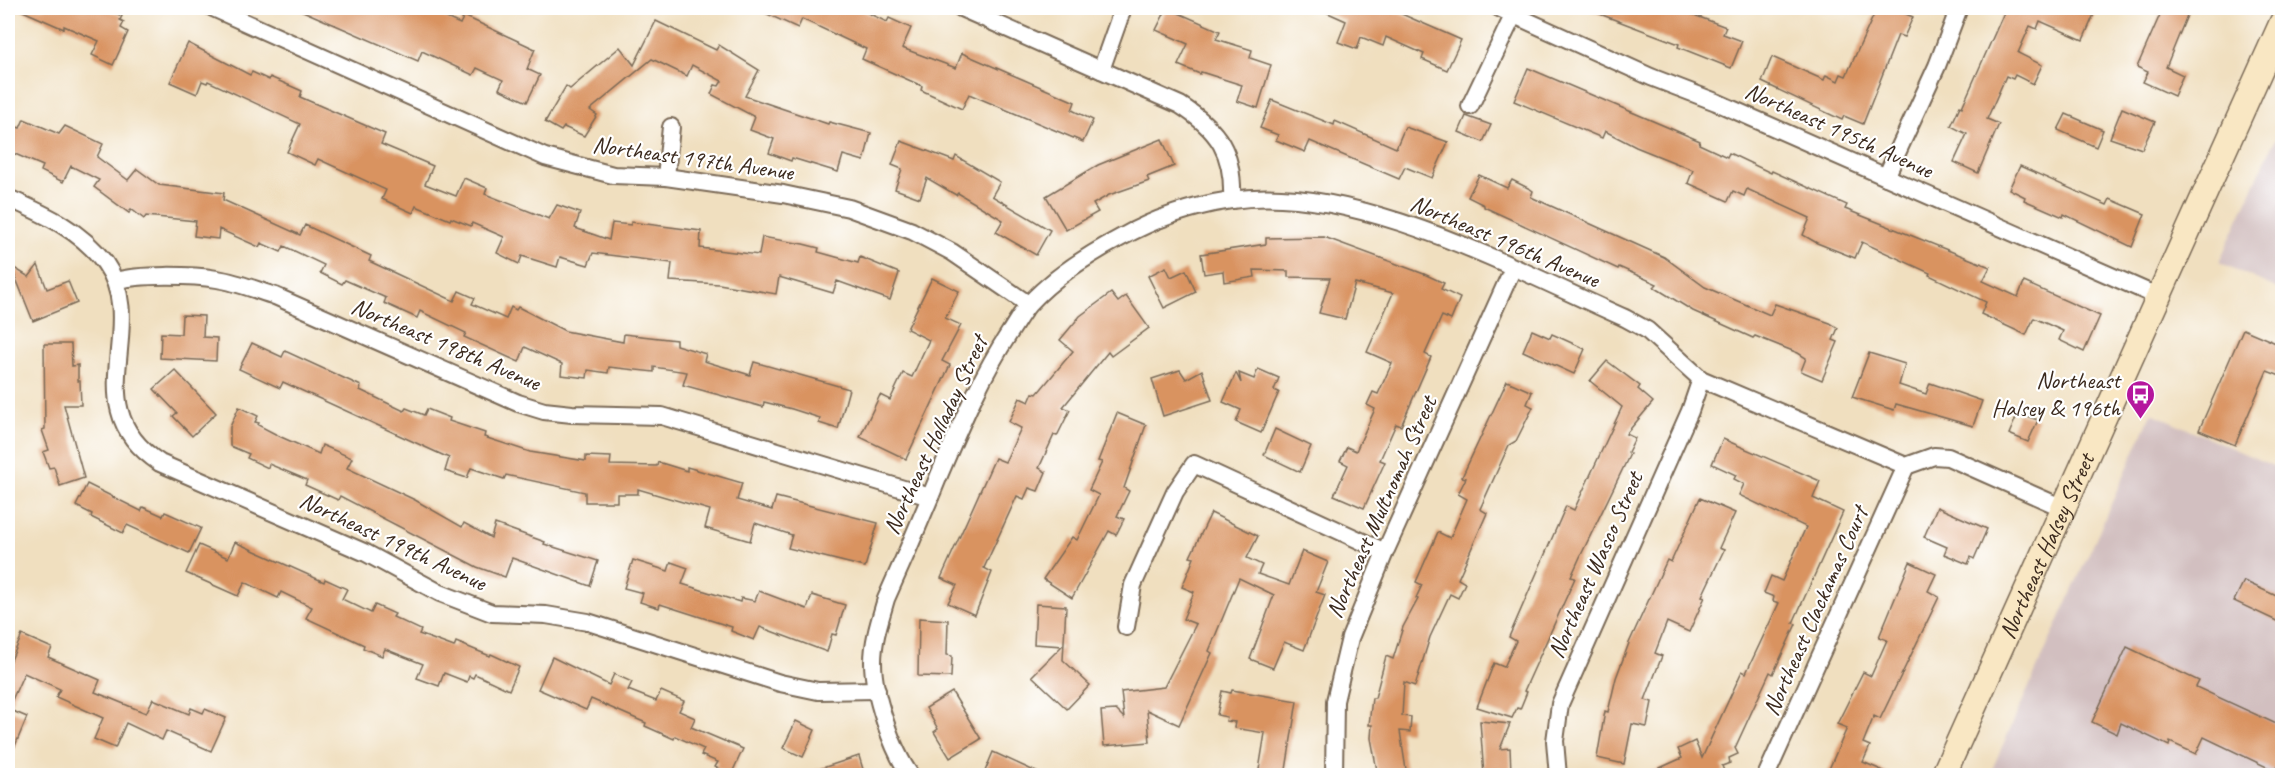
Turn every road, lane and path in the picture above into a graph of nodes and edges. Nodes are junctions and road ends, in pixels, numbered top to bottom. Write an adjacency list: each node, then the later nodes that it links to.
1 (213, 8): 10 (street, Northeast 197th Avenue)
2 (961, 8): 7 (street)
3 (1123, 8): 7 (street)
4 (1959, 8): 11 (street)
5 (1507, 11): 8 (street); 11 (street, Northeast 195th Avenue)
6 (2283, 22): 16 (street, Northeast Halsey Street)
7 (1101, 70): 13 (street)
8 (1470, 106)
9 (671, 127): 10 (street)
10 (666, 177): 17 (street, Northeast 197th Avenue)
11 (1886, 177): 16 (street, Northeast 195th Avenue)
12 (8, 198): 15 (street)
13 (1232, 200): 14 (street, Northeast 196th Avenue); 17 (street, Northeast Holladay Street)
14 (1513, 268): 18 (street, Northeast 196th Avenue); 22 (street, Northeast Multnomah Street)
15 (115, 280): 20 (street, Northeast 198th Avenue); 24 (street, Northeast 199th Avenue)
16 (2159, 297): 21 (street, Northeast Halsey Street)
17 (1029, 304): 20 (street, Northeast Holladay Street)
18 (1701, 379): 19 (street, Northeast 196th Avenue); 27 (street, Northeast Wasco Street)
19 (1906, 466): 21 (street); 28 (street, Northeast Clackamas Court)
20 (930, 497): 24 (street, Northeast Holladay Street)
21 (2063, 508): 29 (street, Northeast Halsey Street)
22 (1385, 552): 23 (street); 26 (street, Northeast Multnomah Street)
23 (1126, 627)
24 (877, 690): 25 (street, Northeast Holladay Street)
25 (911, 776)
26 (1334, 776)
27 (1558, 776)
28 (1766, 776)
29 (1943, 776)

